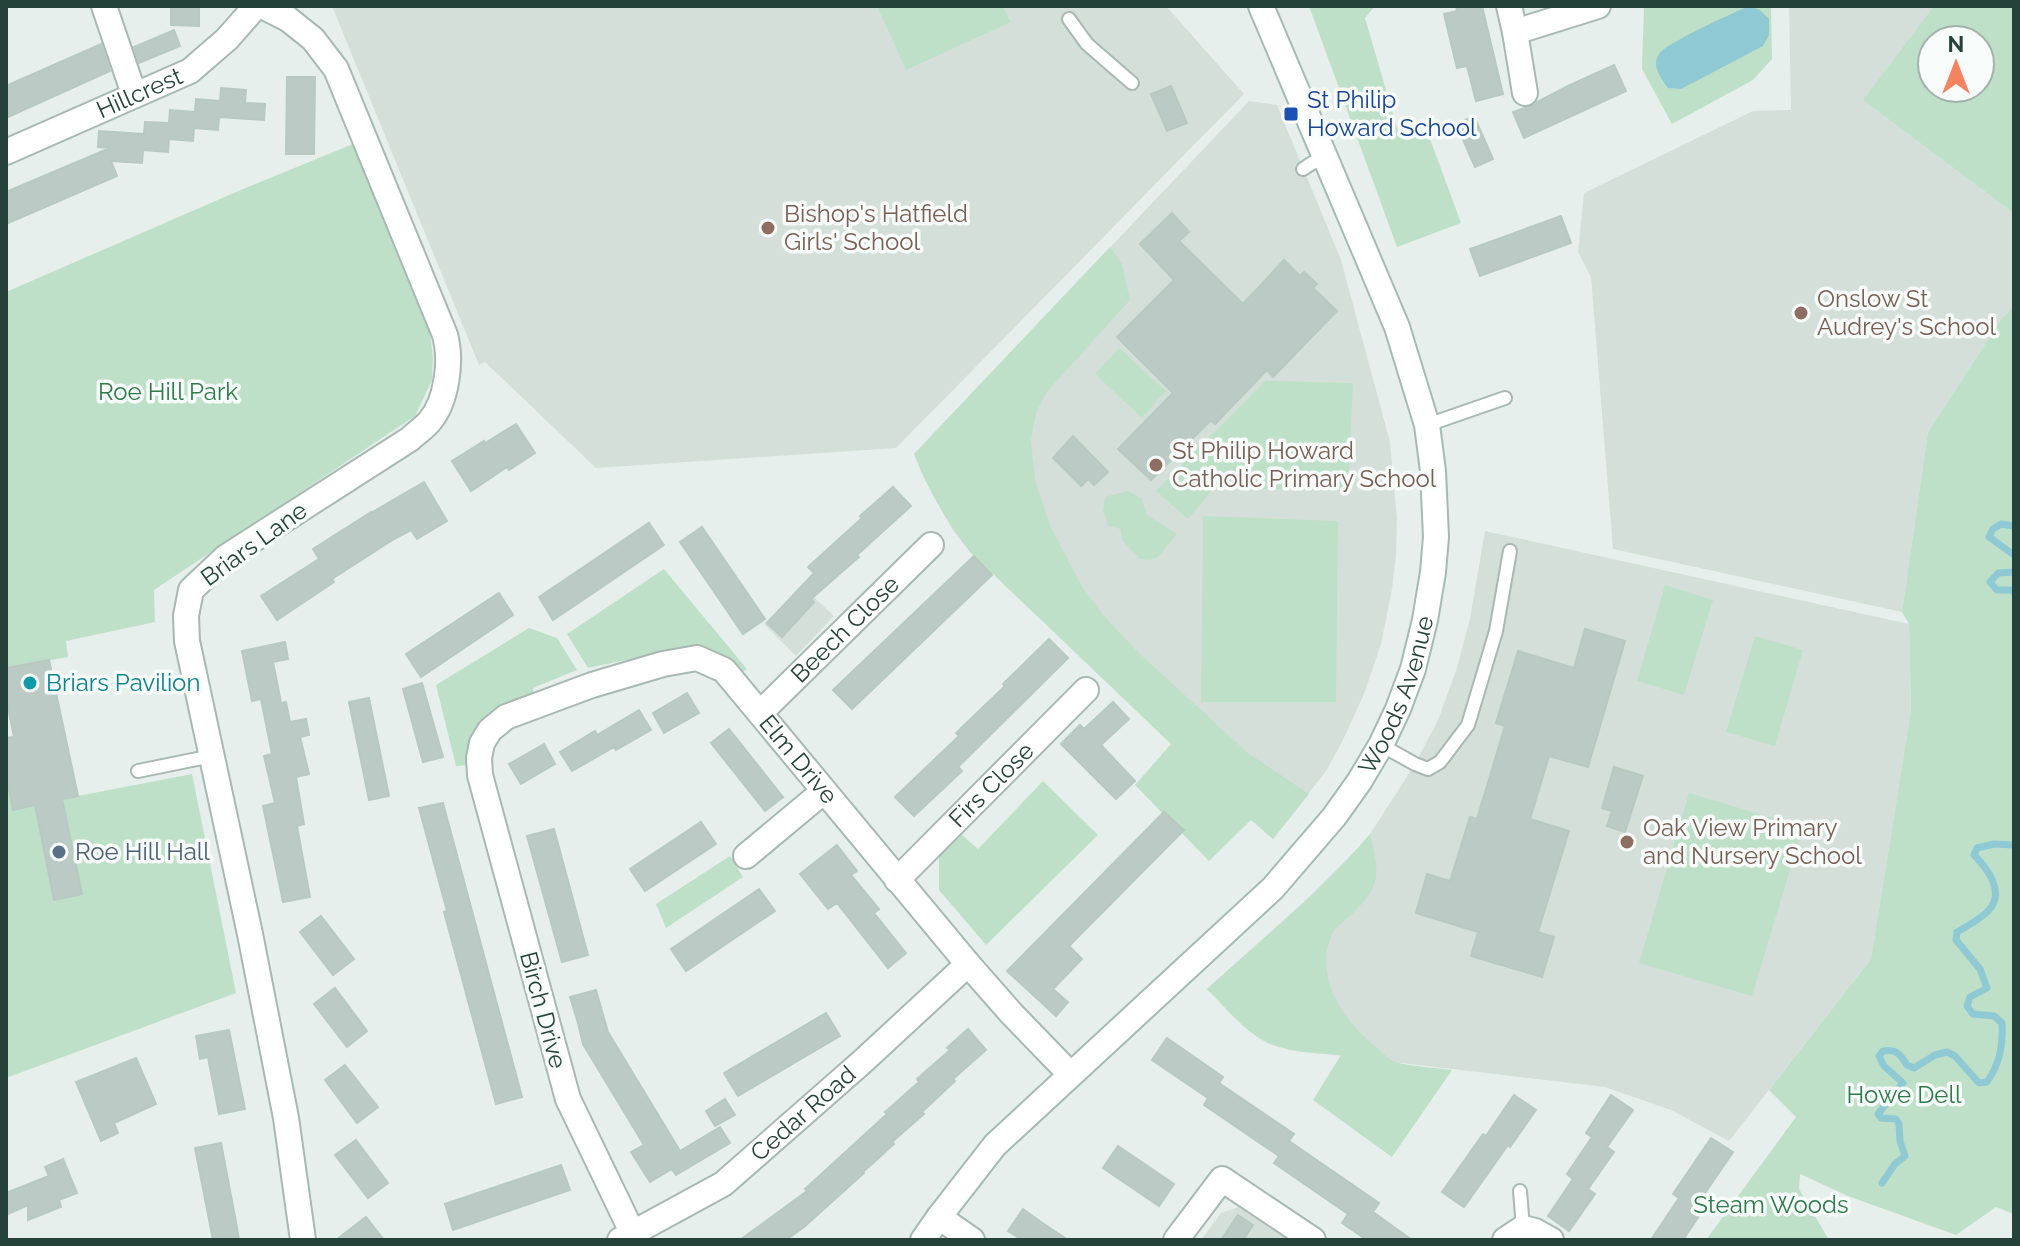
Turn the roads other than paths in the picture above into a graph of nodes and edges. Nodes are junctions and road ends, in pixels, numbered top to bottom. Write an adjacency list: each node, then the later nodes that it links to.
1 (104, 6): 11 (street)
2 (256, 6): 11 (street, Hillcrest)
3 (262, 6): 22 (street, Briars Lane)
4 (1261, 6): 13 (street, Woods Avenue)
5 (1509, 6): 8 (street)
6 (1598, 6): 8 (street)
7 (1069, 19): 9 (lane)
8 (1515, 32): 10 (street)
9 (1132, 83)
10 (1525, 93)
11 (134, 94): 12 (street, Hillcrest)
12 (6, 152)
13 (1326, 158): 14 (lane); 16 (street, Woods Avenue)
14 (1303, 169)
15 (1505, 398): 16 (lane)
16 (1427, 425): 21 (street, Woods Avenue)
17 (931, 545): 20 (street, Beech Close)
18 (1510, 551): 21 (lane)
19 (1086, 690): 27 (street, Firs Close)
20 (761, 712): 24 (street, Elm Drive); 25 (street, Elm Drive)
21 (1381, 745): 29 (street, Woods Avenue)
22 (212, 756): 23 (lane); 34 (street, Briars Lane)
23 (138, 771)
24 (480, 775): 33 (street, Birch Drive)
25 (824, 791): 26 (street); 27 (street, Elm Drive)
26 (746, 856)
27 (897, 880): 28 (street, Elm Drive)
28 (968, 964): 29 (street, Elm Drive); 33 (street, Cedar Road)
29 (1070, 1074): 31 (street, Woods Avenue)
30 (1520, 1191): 32 (lane)
31 (939, 1217): 35 (street, Woods Avenue); 36 (street)
32 (1514, 1234): 39 (street)
33 (626, 1237)
34 (303, 1240)
35 (923, 1240)
36 (972, 1240)
37 (1176, 1240): 38 (street)
38 (1313, 1240)
39 (1551, 1240)

